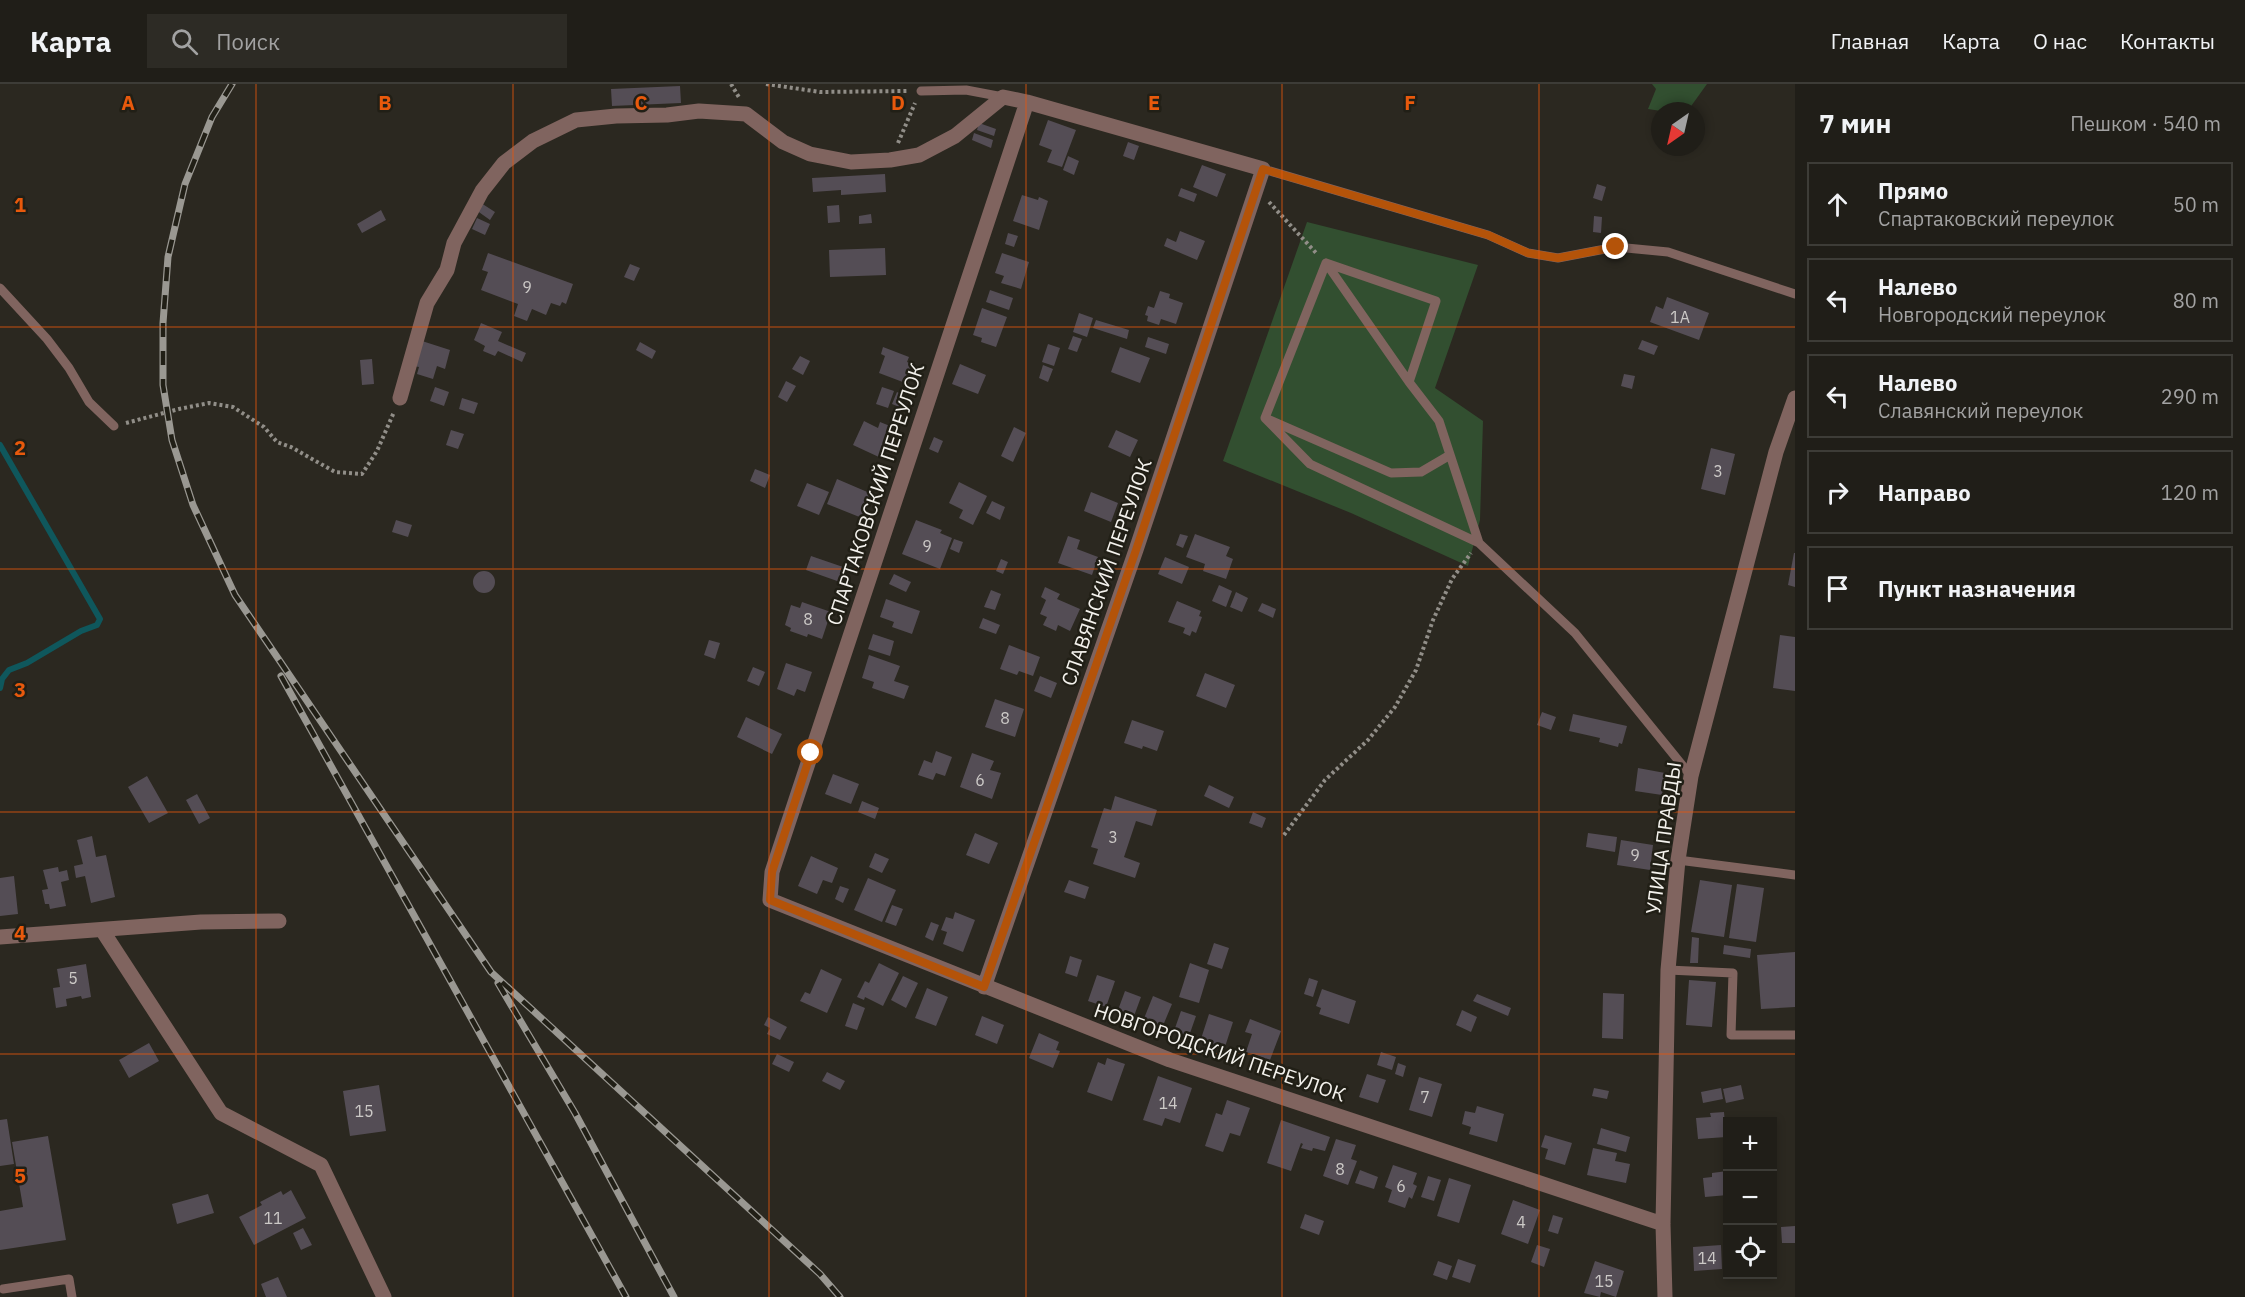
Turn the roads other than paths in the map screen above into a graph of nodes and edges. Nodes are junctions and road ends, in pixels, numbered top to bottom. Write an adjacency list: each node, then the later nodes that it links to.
1 (921, 91): 2 (lane)
2 (1003, 98): 3 (street); 9 (street)
3 (1027, 102): 4 (street); 18 (street, СПАРТАКОВСКИЙ ПЕРЕУЛОК)
4 (1263, 169): 7 (lane); 23 (street, СЛАВЯНСКИЙ ПЕРЕУЛОК)
5 (1326, 263): 8 (lane); 8 (lane); 11 (lane)
6 (0, 288): 12 (lane)
7 (1795, 294)
8 (1409, 382): 13 (lane)
9 (400, 398)
10 (1795, 398): 15 (street, УЛИЦА ПРАВДЫ)
11 (1265, 418): 13 (lane); 14 (lane)
12 (114, 426)
13 (1450, 455): 14 (lane)
14 (1479, 543): 15 (lane)
15 (1691, 776): 16 (street, УЛИЦА ПРАВДЫ)
16 (1678, 860): 17 (lane); 22 (street, УЛИЦА ПРАВДЫ)
17 (1795, 875)
18 (770, 900): 23 (street, НОВГОРОДСКИЙ ПЕРЕУЛОК)
19 (279, 921): 20 (street)
20 (102, 930): 21 (street); 28 (street)
21 (0, 937)
22 (1668, 970): 24 (lane); 25 (street, УЛИЦА ПРАВДЫ)
23 (984, 987): 25 (street, НОВГОРОДСКИЙ ПЕРЕУЛОК)
24 (1795, 1035)
25 (1663, 1224): 29 (street, УЛИЦА ПРАВДЫ)
26 (2, 1292): 27 (lane)
27 (72, 1297)
28 (384, 1297)
29 (1665, 1297)

